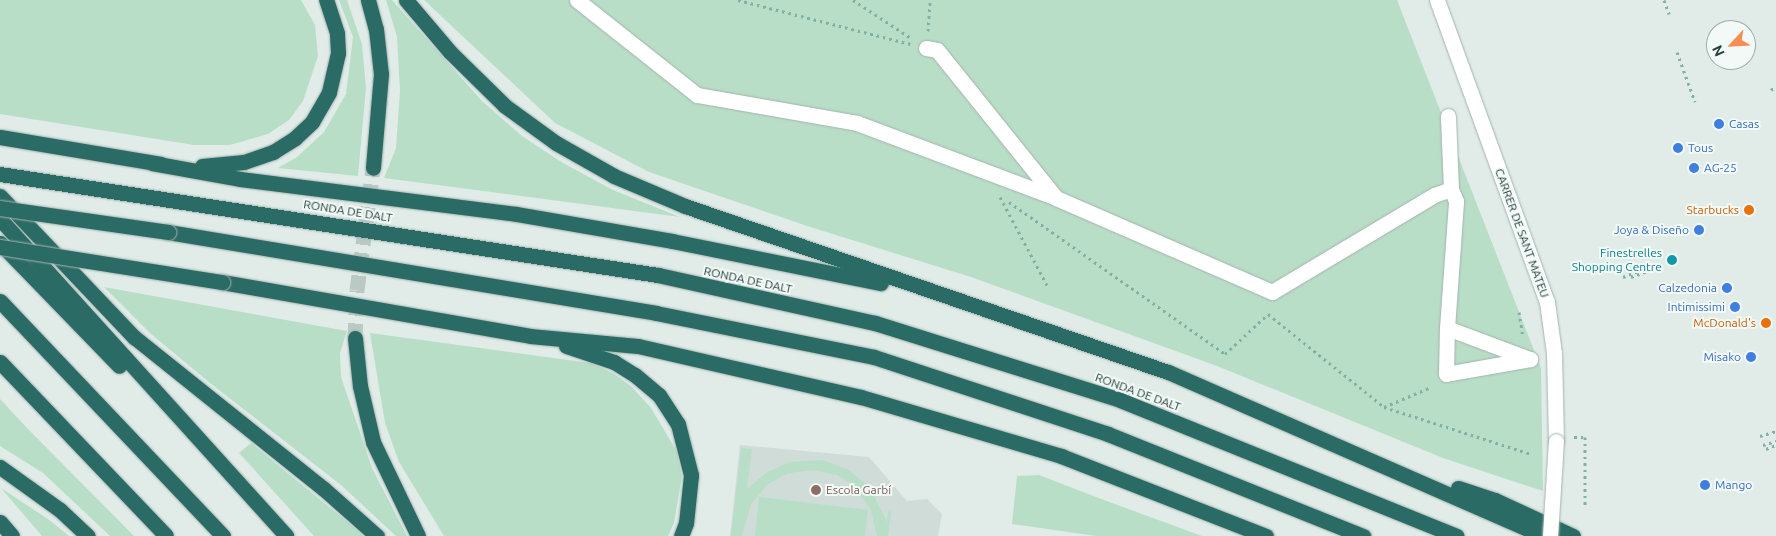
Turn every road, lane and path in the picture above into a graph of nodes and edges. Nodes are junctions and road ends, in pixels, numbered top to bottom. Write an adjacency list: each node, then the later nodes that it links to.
1 (326, 0): 18 (highway)
2 (368, 0): 19 (highway)
3 (406, 0): 34 (highway)
4 (577, 0): 24 (street)
5 (738, 0): 11 (path)
6 (852, 0): 11 (path)
7 (930, 0): 11 (path)
8 (1438, 0): 69 (street, CARRER DE SANT MATEU, bridge)
9 (1664, 0): 10 (path)
10 (1669, 14)
11 (926, 48): 24 (street)
12 (1677, 52): 13 (path)
13 (1681, 57)
14 (1776, 86): 15 (path)
15 (1771, 90)
16 (1448, 116): 21 (street)
17 (0, 137): 18 (highway)
18 (152, 163): 34 (highway)
19 (373, 168)
20 (0, 174): 67 (highway, RONDA DE DALT)
21 (1452, 189): 24 (street); 38 (street)
22 (0, 196): 61 (highway)
23 (1000, 197): 33 (path)
24 (1056, 198)
25 (1014, 204): 43 (path)
26 (0, 208): 66 (highway, bridge)
27 (0, 219): 51 (highway)
28 (0, 245): 39 (highway, bridge); 51 (highway)
29 (1660, 267): 32 (path)
30 (1644, 269): 31 (path)
31 (1623, 277)
32 (1631, 277)
33 (1047, 285)
34 (939, 295): 50 (highway)
35 (0, 301): 59 (highway)
36 (1519, 312): 37 (path)
37 (1519, 325)
38 (1447, 328): 38 (street)
39 (530, 336): 64 (highway); 65 (highway)
40 (356, 338): 54 (highway)
41 (0, 362): 58 (highway)
42 (1429, 388): 43 (path)
43 (1384, 407): 49 (path)
44 (1776, 431): 45 (path)
45 (1760, 436)
46 (1574, 437): 53 (path)
47 (1776, 440): 48 (path)
48 (1776, 445)
49 (1531, 454)
50 (1380, 462): 68 (highway); 70 (highway)
51 (220, 465): 60 (highway)
52 (0, 468): 57 (highway)
53 (1585, 508)
54 (409, 518): 62 (highway); 63 (highway)
55 (0, 522): 56 (highway)
56 (12, 536)
57 (88, 536)
58 (166, 536)
59 (223, 536)
60 (286, 536)
61 (378, 536)
62 (418, 536)
63 (423, 536)
64 (681, 536)
65 (1266, 536)
66 (1363, 536)
67 (1457, 536)
68 (1543, 536)
69 (1550, 536)
70 (1573, 536)

